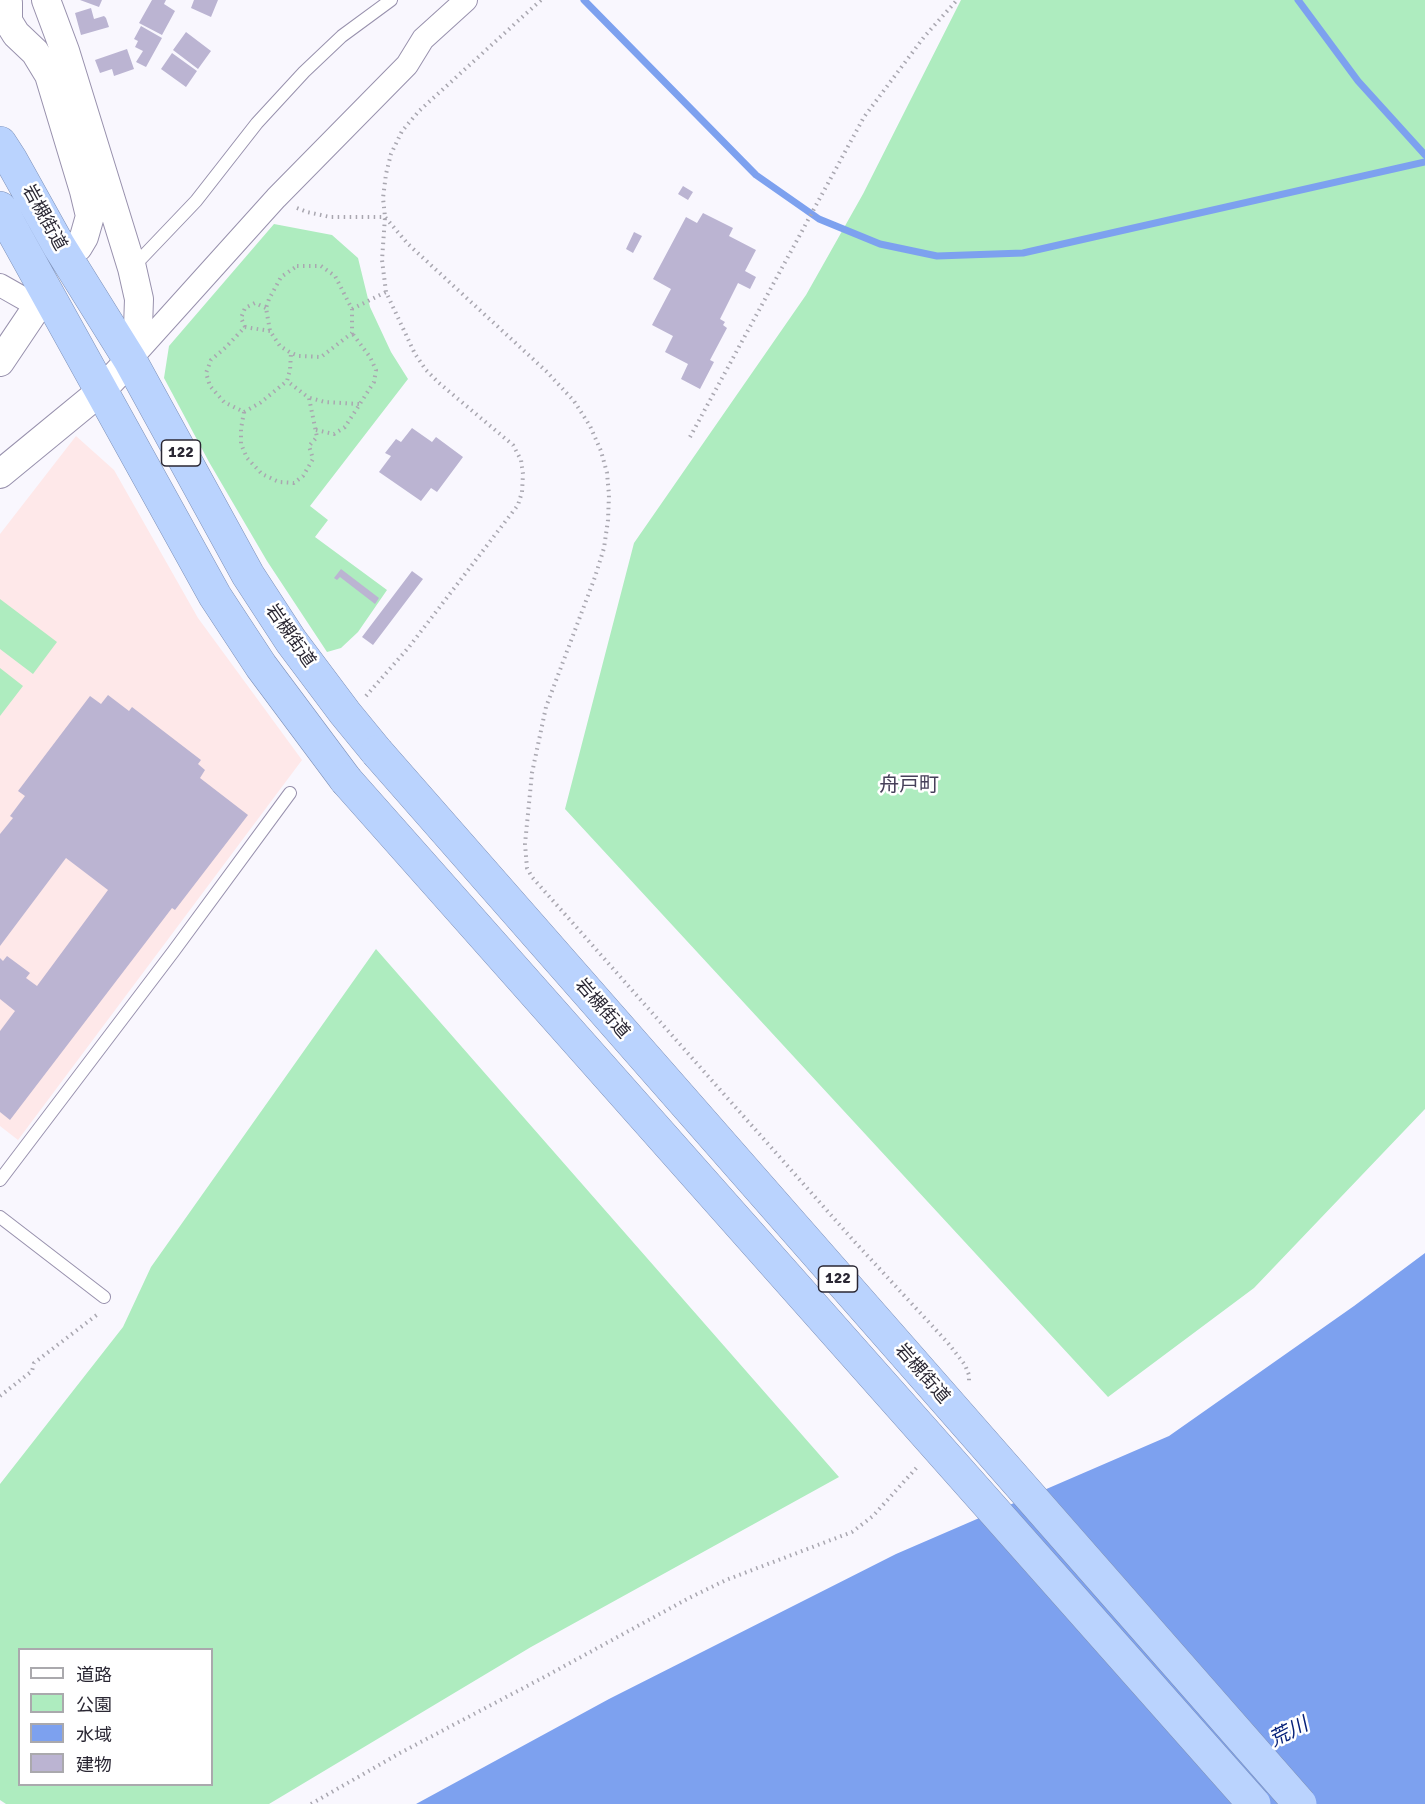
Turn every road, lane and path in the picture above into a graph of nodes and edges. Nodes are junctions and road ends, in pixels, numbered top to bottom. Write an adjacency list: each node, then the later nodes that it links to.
1 (46, 0): 12 (street)
2 (391, 0): 12 (lane)
3 (466, 0): 8 (street)
4 (541, 0): 10 (path)
5 (957, 0): 30 (path)
6 (6, 3): 11 (street)
7 (0, 143): 22 (highway, 岩槻街道 / 122)
8 (276, 198): 10 (path); 22 (street)
9 (0, 208): 25 (highway, 岩槻街道 / 122)
10 (385, 217): 14 (path)
11 (78, 247)
12 (132, 268): 22 (street)
13 (0, 285): 15 (street)
14 (386, 292): 17 (path); 32 (path)
15 (39, 304): 23 (street)
16 (266, 308): 17 (path); 18 (path); 19 (path)
17 (352, 309): 20 (path)
18 (245, 327): 19 (path); 28 (path)
19 (270, 330): 21 (path)
20 (352, 333): 21 (path); 27 (path)
21 (291, 353): 24 (path)
22 (129, 360): 25 (street); 40 (highway, 岩槻街道 / 122, bridge)
23 (0, 362)
24 (287, 381): 26 (path); 28 (path)
25 (100, 391): 31 (street); 39 (highway, 岩槻街道 / 122, bridge)
26 (309, 398): 27 (path); 29 (path)
27 (359, 404): 29 (path)
28 (244, 412): 29 (path)
29 (316, 430)
30 (690, 437)
31 (0, 474)
32 (364, 698)
33 (290, 793): 34 (lane)
34 (0, 1180)
35 (0, 1217): 36 (lane)
36 (104, 1297)
37 (98, 1314): 38 (path)
38 (0, 1396)
39 (1254, 1804)
40 (1300, 1804)

